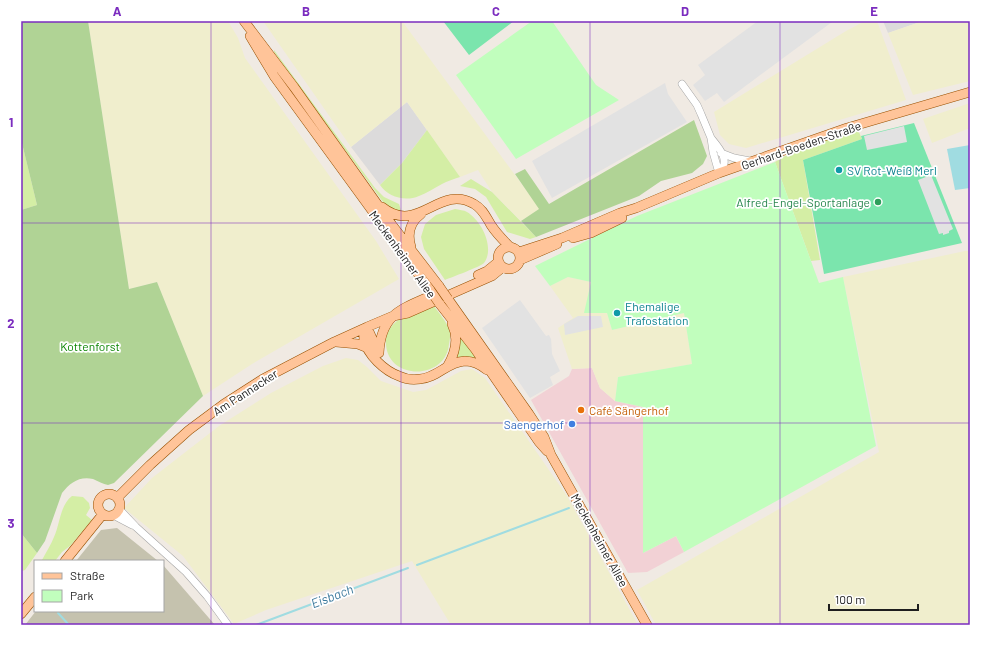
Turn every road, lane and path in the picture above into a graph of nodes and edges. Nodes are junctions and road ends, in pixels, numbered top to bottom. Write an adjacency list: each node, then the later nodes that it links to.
1 (243, 21): 2 (main road, Meckenheimer Allee)
2 (261, 49): 9 (main road, Meckenheimer Allee); 17 (main road, Meckenheimer Allee, bridge)
3 (682, 84): 5 (street)
4 (970, 92): 7 (main road, Gerhard-Boeden-Straße)
5 (711, 138): 6 (street); 8 (street)
6 (721, 153): 7 (street); 8 (street)
7 (750, 162): 8 (main road, Gerhard-Boeden-Straße)
8 (719, 173): 15 (main road, Gerhard-Boeden-Straße)
9 (379, 205): 10 (main road); 13 (main road, Meckenheimer Allee)
10 (423, 212): 11 (main road); 13 (main road)
11 (491, 225): 12 (main road); 14 (main road)
12 (510, 246): 14 (main road); 15 (main road)
13 (412, 250): 26 (main road, Meckenheimer Allee, bridge)
14 (499, 252): 16 (main road)
15 (519, 256): 16 (main road, Gerhard-Boeden-Straße)
16 (500, 264): 18 (main road, Am Pannacker)
17 (442, 307): 23 (main road); 25 (main road, Meckenheimer Allee)
18 (393, 316): 19 (main road, Am Pannacker); 22 (main road)
19 (367, 327): 20 (main road, Am Pannacker); 21 (main road); 22 (main road)
20 (334, 342): 21 (main road); 27 (main road, Am Pannacker)
21 (368, 348): 24 (main road)
22 (378, 353): 24 (main road)
23 (447, 367): 24 (main road); 25 (main road)
24 (388, 370)
25 (492, 373): 26 (main road, Meckenheimer Allee)
26 (551, 455): 34 (main road, Meckenheimer Allee)
27 (117, 498): 28 (main road); 29 (main road)
28 (116, 512): 29 (main road); 33 (street)
29 (103, 514): 30 (main road)
30 (66, 560)
31 (34, 598): 32 (main road)
32 (21, 614)
33 (228, 625)
34 (647, 625)

